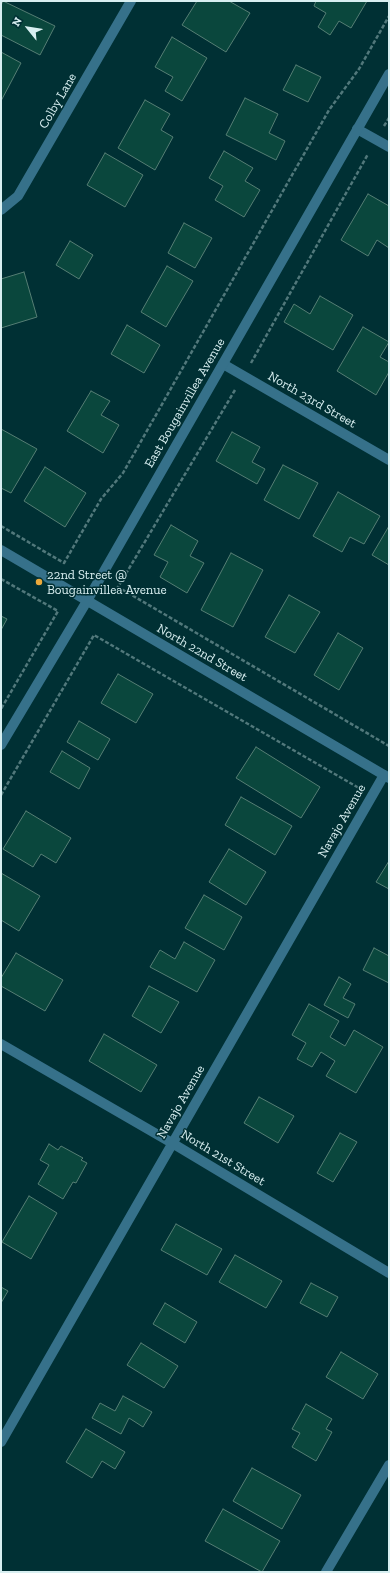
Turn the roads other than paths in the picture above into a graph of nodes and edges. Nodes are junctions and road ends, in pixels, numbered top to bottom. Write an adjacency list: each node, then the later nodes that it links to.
1 (131, 1): 5 (street, Colby Lane)
2 (389, 74): 3 (street, East Bougainvillea Avenue)
3 (357, 129): 4 (street); 6 (street, East Bougainvillea Avenue)
4 (389, 147)
5 (1, 210)
6 (223, 364): 7 (street, North 23rd Street); 9 (street, East Bougainvillea Avenue)
7 (389, 460)
8 (1, 550): 9 (street, North 22nd Street)
9 (87, 601): 10 (street, East Bougainvillea Avenue); 11 (street, North 22nd Street)
10 (1, 745)
11 (386, 776): 13 (street, Navajo Avenue)
12 (1, 1044): 13 (street, North 21st Street)
13 (172, 1143): 14 (street, North 21st Street); 15 (street, Navajo Avenue)
14 (389, 1273)
15 (1, 1442)
16 (389, 1465): 17 (street)
17 (326, 1572)

